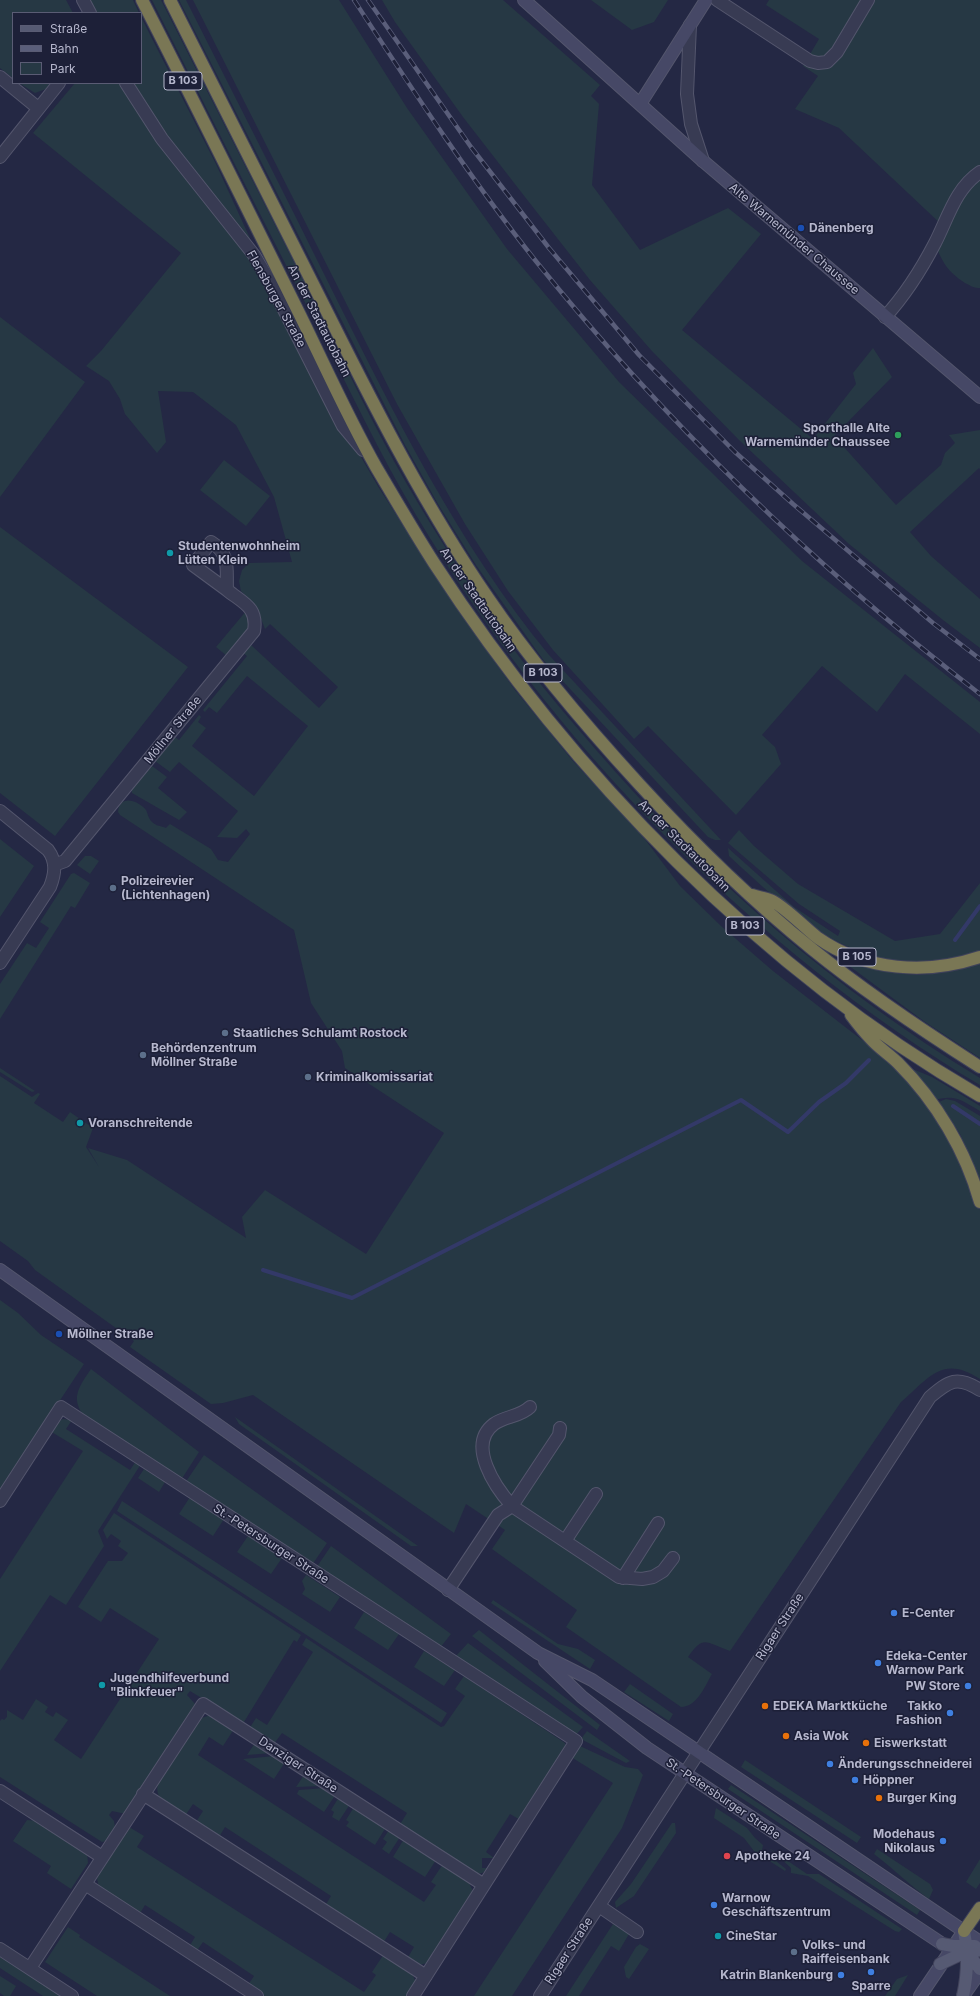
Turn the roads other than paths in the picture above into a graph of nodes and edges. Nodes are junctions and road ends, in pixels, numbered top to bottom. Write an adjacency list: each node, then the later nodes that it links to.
1 (83, 0): 8 (street)
2 (142, 0): 20 (highway, An der Stadtautobahn / B 103)
3 (170, 0): 24 (highway, An der Stadtautobahn / B 103)
4 (524, 0): 13 (street, Alte Warnemünder Chaussee)
5 (706, 0): 9 (street)
6 (717, 0): 7 (street)
7 (868, 0)
8 (89, 12)
9 (690, 25): 13 (street); 16 (street)
10 (0, 77): 14 (street)
11 (58, 84): 14 (street)
12 (127, 84): 20 (street, Flensburger Straße)
13 (640, 104): 16 (street, Alte Warnemünder Chaussee)
14 (38, 108): 15 (street)
15 (0, 156)
16 (703, 161): 18 (street, Alte Warnemünder Chaussee)
17 (980, 172): 18 (street)
18 (885, 317): 19 (street, Alte Warnemünder Chaussee)
19 (980, 397)
20 (374, 462): 27 (highway, An der Stadtautobahn / B 103)
21 (227, 590): 23 (street, Möllner Straße)
22 (2, 817): 23 (street)
23 (52, 860): 26 (street)
24 (749, 895): 25 (highway, B 105); 28 (highway, An der Stadtautobahn / B 103)
25 (980, 957)
26 (0, 963)
27 (840, 1002): 29 (highway, An der Stadtautobahn / B 103); 30 (highway)
28 (980, 1067)
29 (980, 1096)
30 (980, 1202)
31 (0, 1270): 42 (street, St.-Petersburger Straße)
32 (980, 1390): 44 (street, Rigaer Straße)
33 (530, 1407): 37 (street)
34 (560, 1428): 37 (street)
35 (596, 1494): 39 (street)
36 (0, 1500): 50 (street, St.-Petersburger Straße)
37 (512, 1506): 39 (street); 42 (street)
38 (658, 1523): 41 (street)
39 (565, 1541): 41 (street)
40 (673, 1558): 41 (street)
41 (623, 1578)
42 (448, 1590): 43 (street, St.-Petersburger Straße)
43 (538, 1653): 44 (street, St.-Petersburger Straße); 45 (street, St.-Petersburger Straße)
44 (699, 1752): 45 (street, Rigaer Straße); 54 (street, St.-Petersburger Straße)
45 (685, 1773): 51 (street, Rigaer Straße); 54 (street, St.-Petersburger Straße)
46 (0, 1791): 48 (street)
47 (143, 1794): 48 (street, Danziger Straße); 50 (street, Danziger Straße); 59 (street)
48 (102, 1857): 49 (street, Danziger Straße)
49 (84, 1884): 57 (street, Danziger Straße); 61 (street)
50 (484, 1885): 59 (street)
51 (599, 1906): 53 (street, Rigaer Straße); 63 (street, Rigaer Straße)
52 (977, 1912): 54 (highway)
53 (637, 1932)
54 (966, 1947): 56 (main road); 58 (main road); 65 (main road)
55 (0, 1949): 57 (street)
56 (940, 1964): 64 (street)
57 (30, 1968): 60 (street)
58 (980, 1970): 65 (street)
59 (426, 1976): 62 (street)
60 (72, 1996)
61 (257, 1996)
62 (413, 1996)
63 (540, 1996)
64 (920, 1996)
65 (963, 1996)

